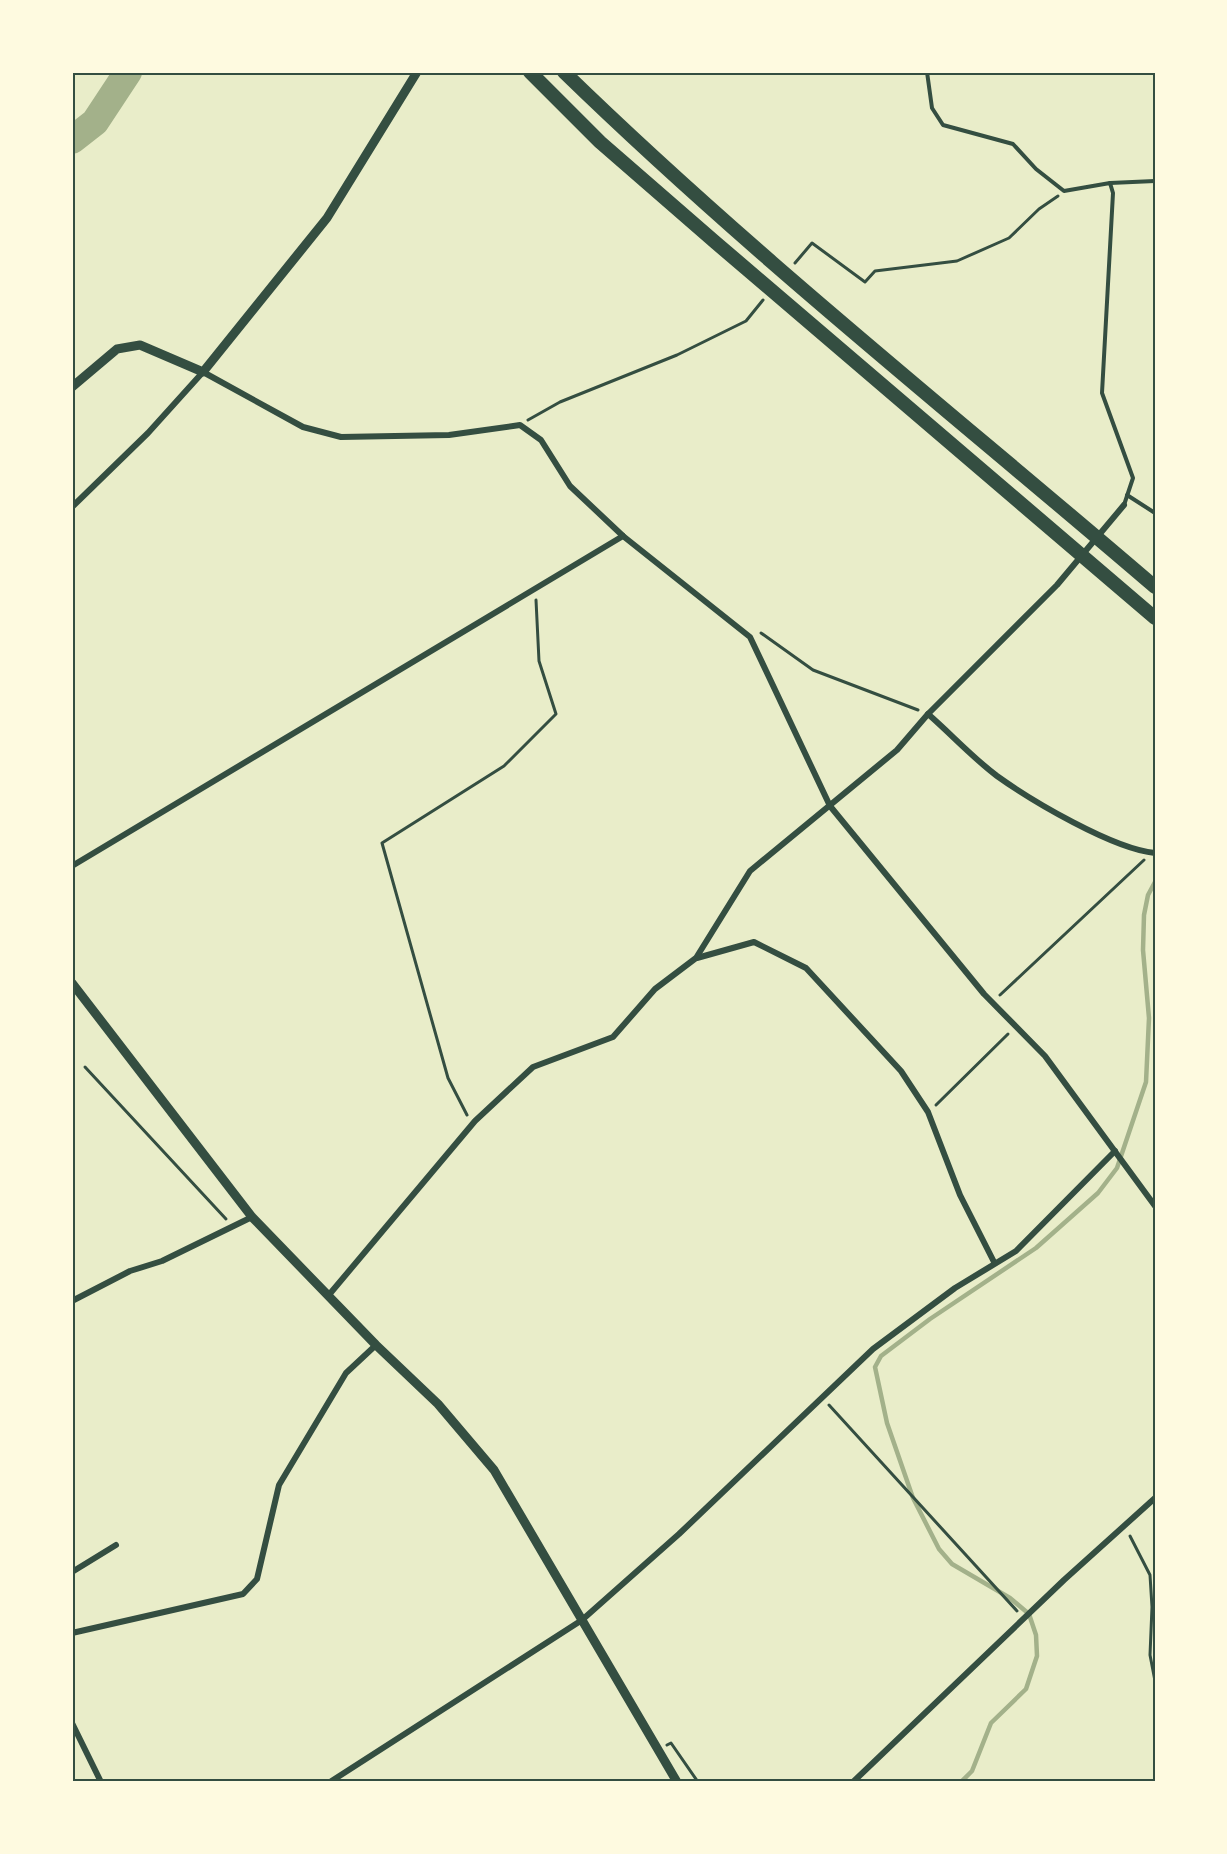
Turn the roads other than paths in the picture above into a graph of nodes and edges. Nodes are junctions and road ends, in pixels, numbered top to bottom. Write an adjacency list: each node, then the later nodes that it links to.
1 (417, 72): 7 (street)
2 (530, 72): 15 (highway)
3 (564, 72): 14 (highway)
4 (927, 72): 6 (lane)
5 (1155, 181): 6 (lane)
6 (1110, 183): 9 (lane)
7 (203, 372): 8 (street); 11 (street); 13 (street)
8 (72, 387)
9 (1127, 495): 10 (lane); 12 (lane)
10 (1124, 505): 16 (street)
11 (72, 507)
12 (1155, 513)
13 (623, 536): 17 (street); 19 (street)
14 (1155, 587)
15 (1155, 618)
16 (928, 714): 17 (street); 18 (street)
17 (830, 806): 20 (street); 22 (street)
18 (1153, 853)
19 (72, 866)
20 (696, 958): 25 (street); 26 (street)
21 (72, 983): 24 (street)
22 (1114, 1151): 23 (street); 25 (street)
23 (1155, 1206)
24 (252, 1217): 26 (street); 27 (street)
25 (994, 1263): 32 (street)
26 (328, 1296): 28 (street)
27 (72, 1301)
28 (376, 1345): 32 (street); 33 (street)
29 (1155, 1498): 38 (street)
30 (116, 1545): 31 (street)
31 (72, 1572)
32 (582, 1620): 36 (street); 37 (street)
33 (72, 1633)
34 (72, 1723): 35 (street)
35 (101, 1782)
36 (330, 1782)
37 (677, 1782)
38 (853, 1782)

